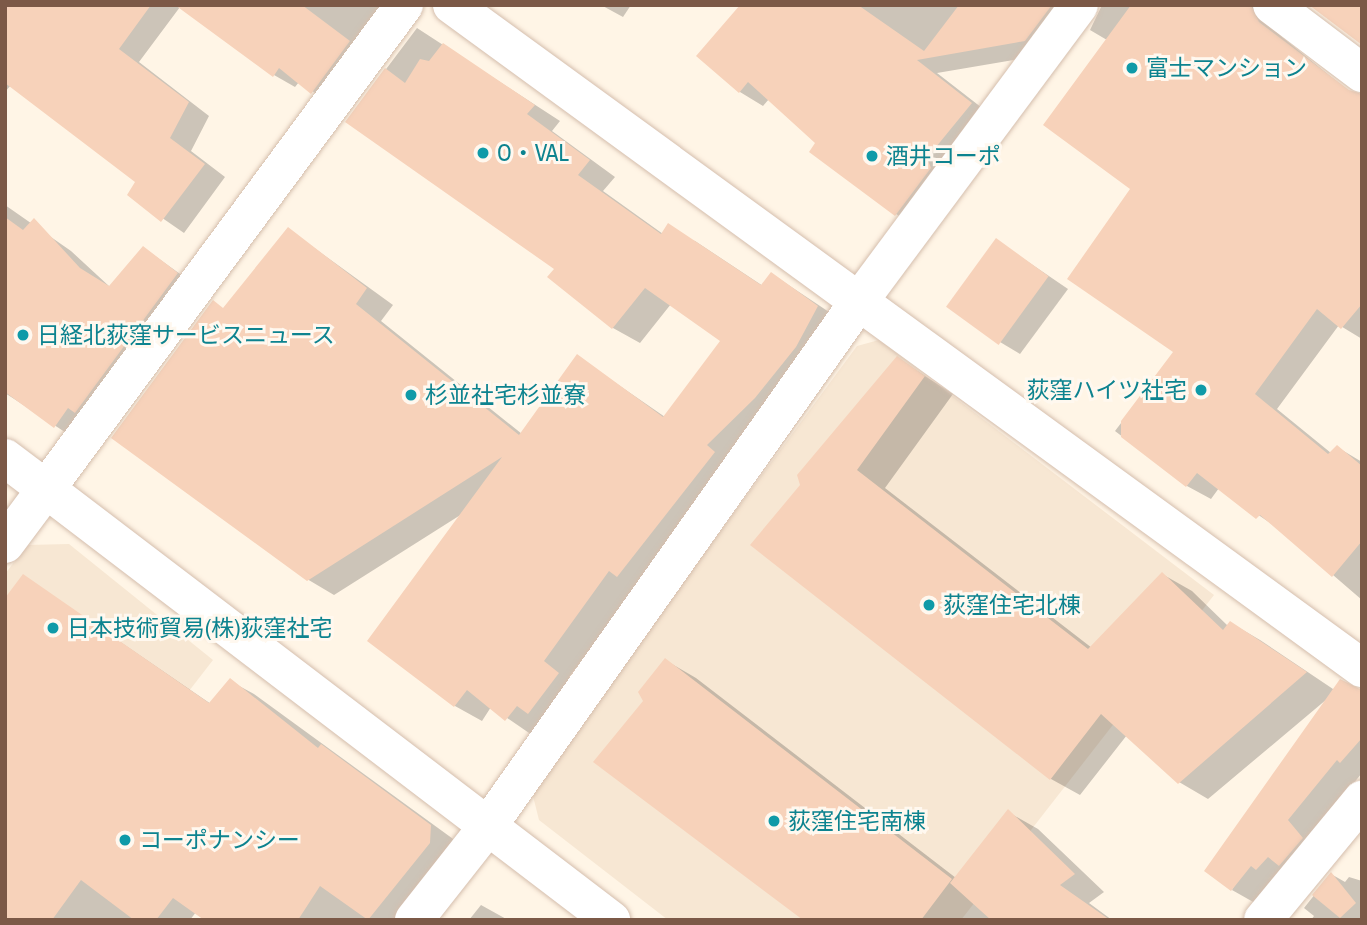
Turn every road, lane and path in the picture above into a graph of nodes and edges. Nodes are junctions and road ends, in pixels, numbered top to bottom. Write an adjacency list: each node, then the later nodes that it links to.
1 (404, 5): 8 (street)
2 (452, 5): 6 (street)
3 (1079, 5): 6 (street)
4 (1272, 5): 5 (street)
5 (1362, 73)
6 (860, 300): 10 (street); 12 (street)
7 (5, 458): 8 (street)
8 (46, 489): 9 (street); 12 (street)
9 (5, 544)
10 (1362, 668)
11 (1362, 800): 15 (street)
12 (488, 826): 13 (street); 14 (street)
13 (414, 920)
14 (611, 920)
15 (1263, 920)

